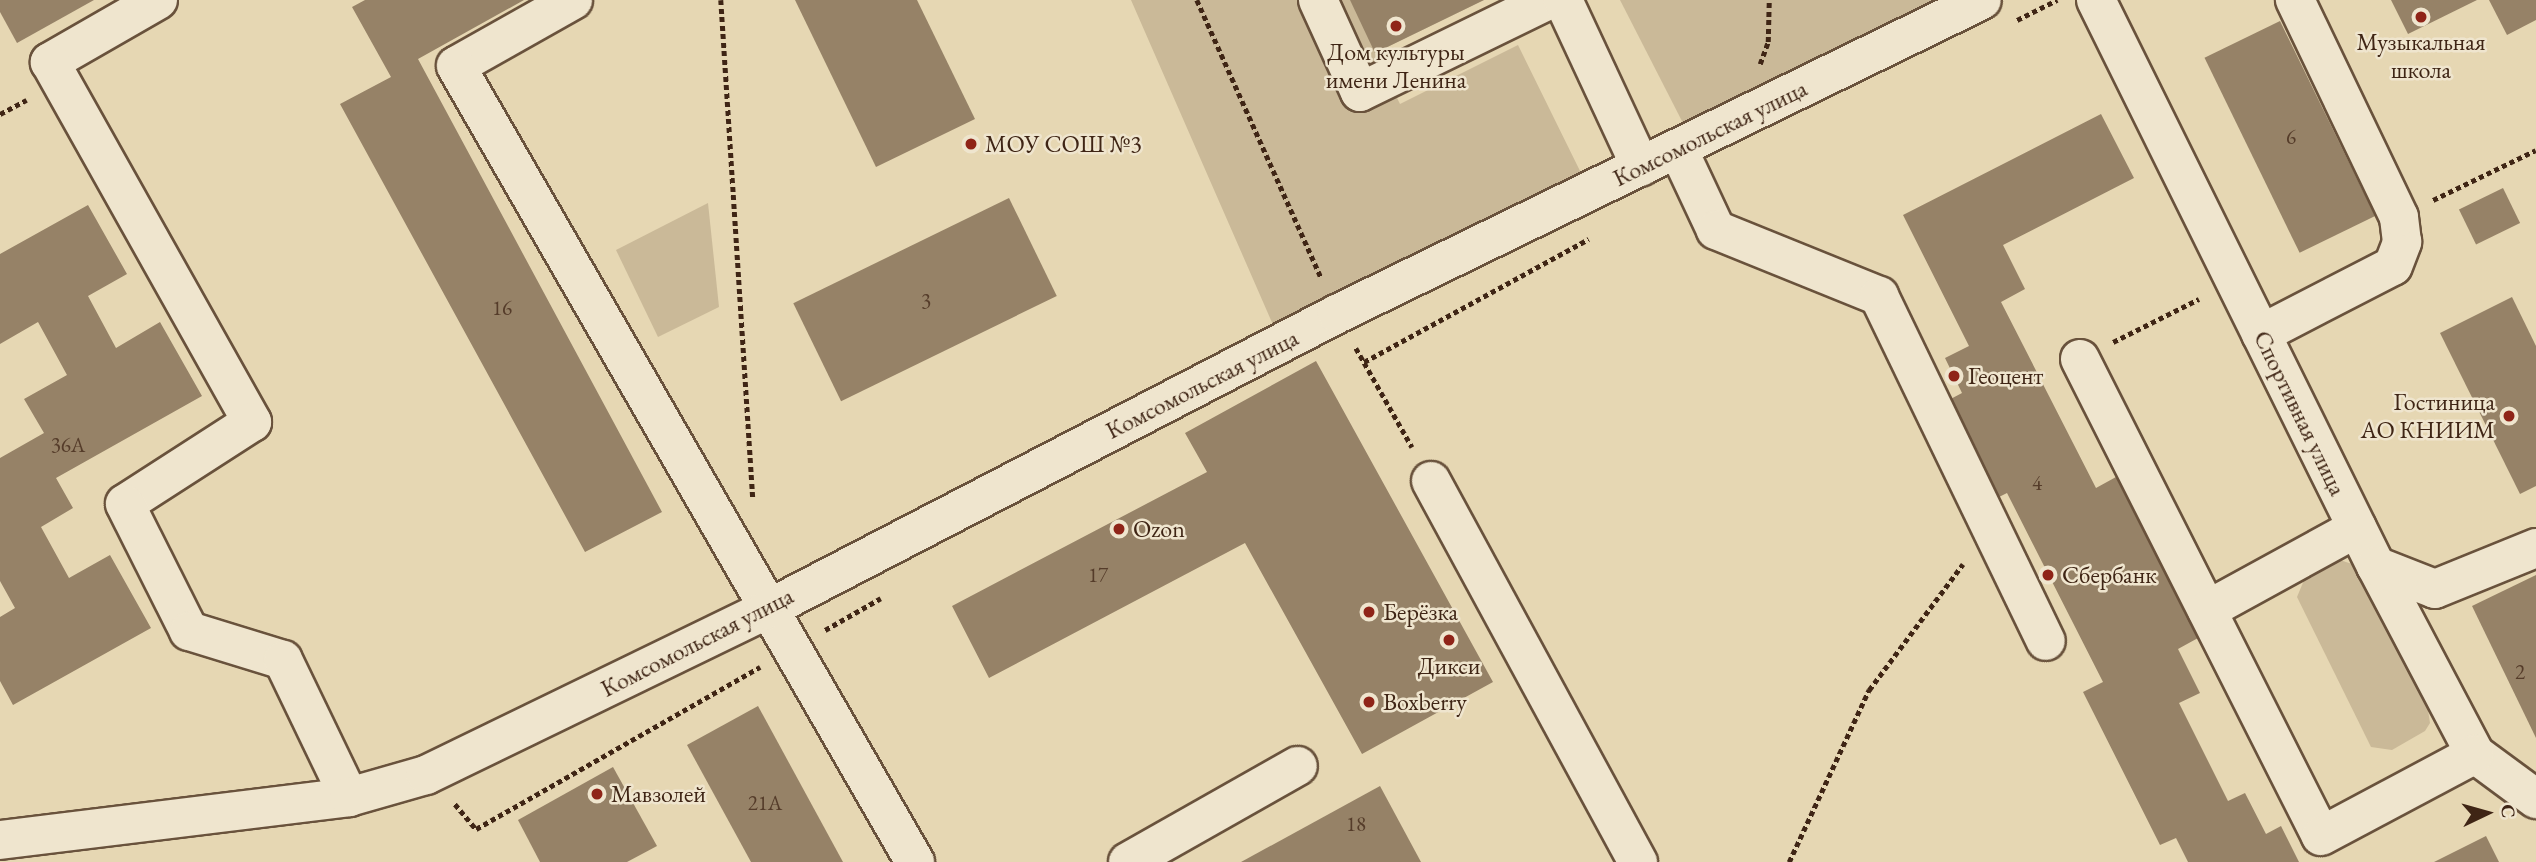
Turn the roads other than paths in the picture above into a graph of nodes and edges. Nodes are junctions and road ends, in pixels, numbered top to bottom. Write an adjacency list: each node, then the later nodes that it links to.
1 (158, 0): 22 (street)
2 (573, 0): 18 (street)
3 (1318, 0): 4 (street)
4 (1549, 0)
5 (1563, 0): 10 (street)
6 (1982, 0): 9 (street, Комсомольская улица)
7 (2096, 0): 11 (street, Спортивная улица)
8 (2295, 0): 11 (street)
9 (1678, 149): 10 (street, Комсомольская улица); 19 (street)
10 (1641, 167): 18 (street, Комсомольская улица)
11 (2261, 334): 14 (street, Спортивная улица)
12 (2080, 359): 17 (street)
13 (1431, 481): 27 (street)
14 (2357, 527): 16 (street, Спортивная улица); 17 (street)
15 (2536, 548): 16 (street)
16 (2376, 566): 20 (street, Спортивная улица)
17 (2207, 610): 20 (street)
18 (766, 611): 22 (street, Комсомольская улица); 25 (street)
19 (2046, 641)
20 (2475, 754): 23 (street, Спортивная улица)
21 (1298, 766): 26 (street)
22 (349, 797): 24 (street, Комсомольская улица)
23 (2536, 799)
24 (0, 840)
25 (915, 862)
26 (1128, 862)
27 (1638, 862)

